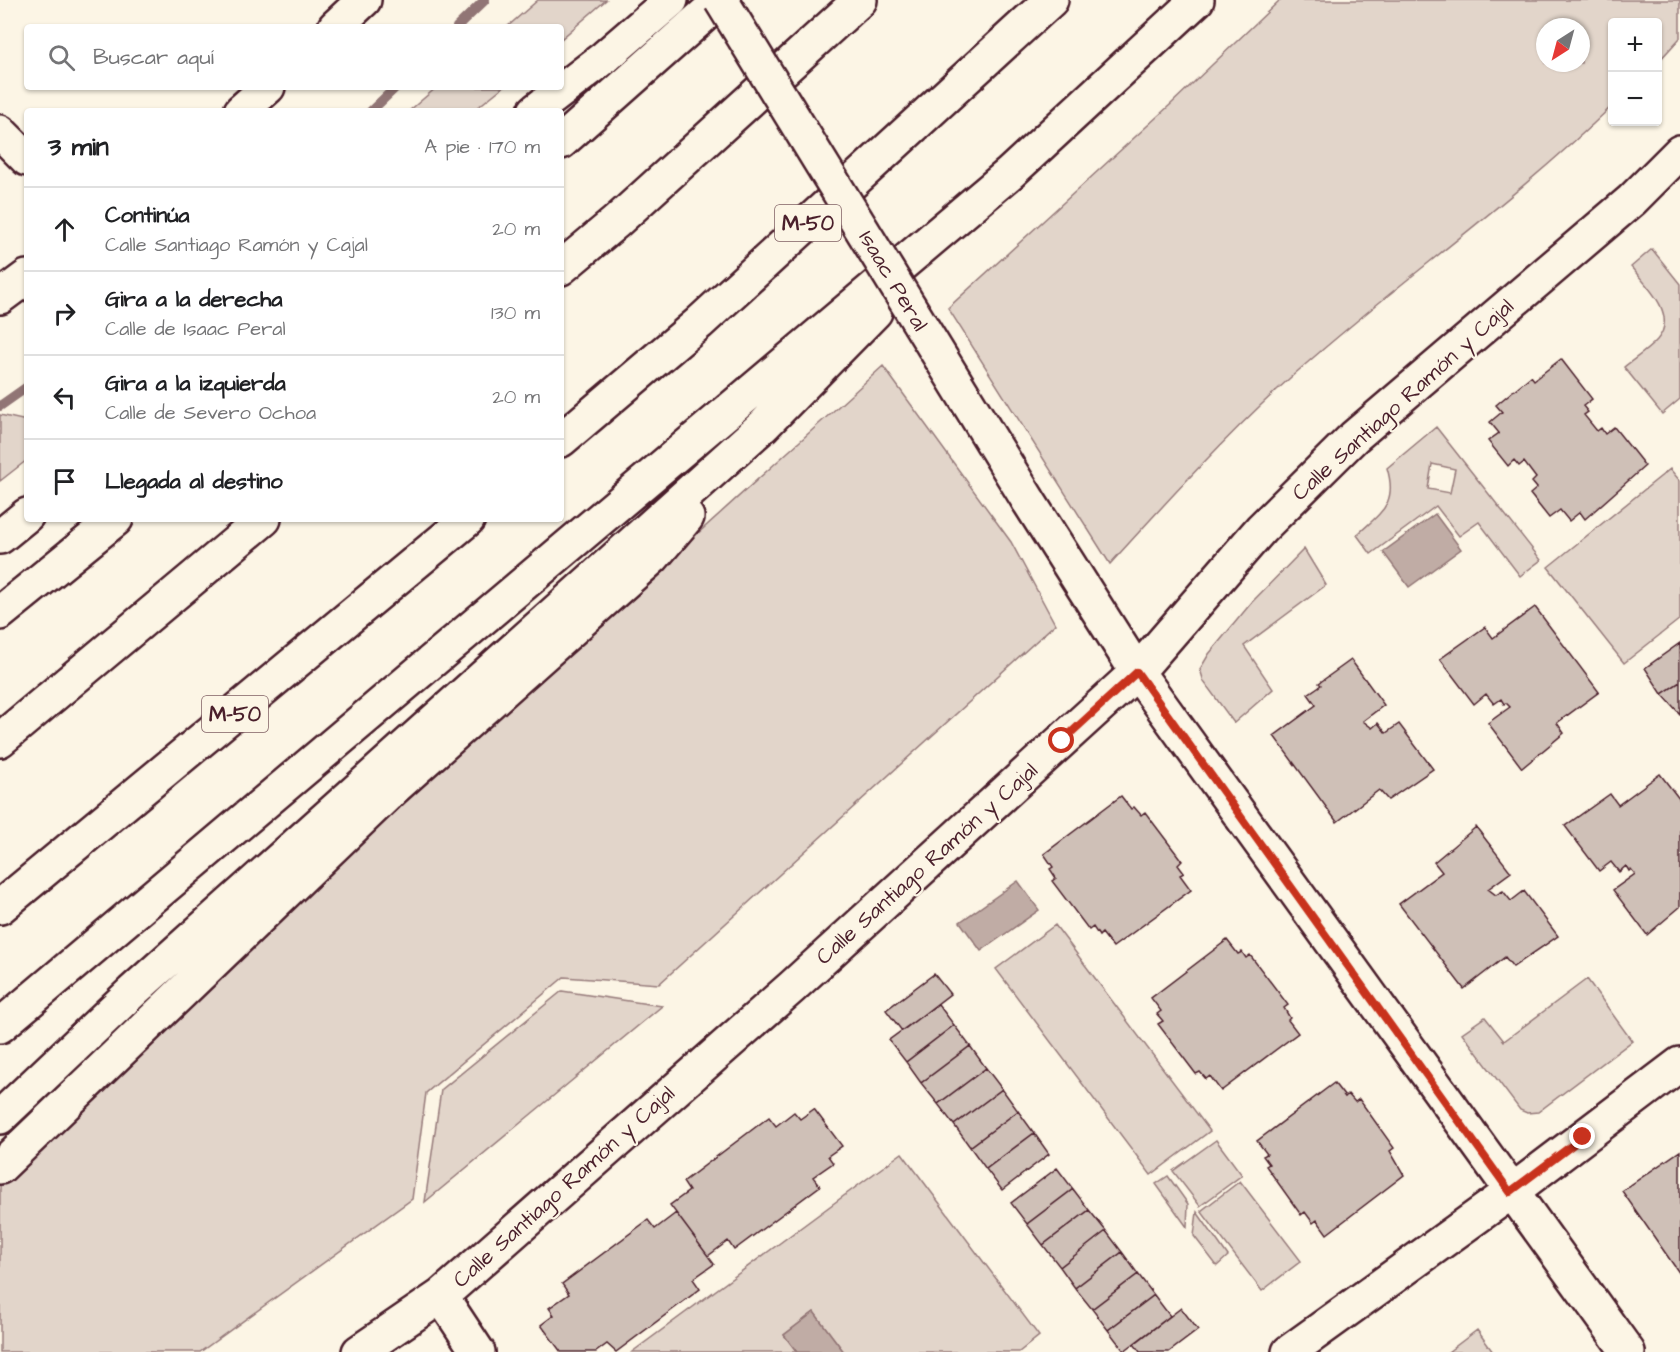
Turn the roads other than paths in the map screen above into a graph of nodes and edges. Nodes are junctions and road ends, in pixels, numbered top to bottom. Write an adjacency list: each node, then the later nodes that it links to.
1 (671, 0): 6 (main road)
2 (721, 0): 12 (main road); 27 (main road, Isaac Peral, bridge)
3 (860, 0): 16 (main road)
4 (1051, 0): 20 (main road, M-50)
5 (1197, 0): 15 (main road)
6 (564, 89)
7 (265, 90): 9 (main road)
8 (562, 90): 10 (main road)
9 (244, 108)
10 (539, 108)
11 (0, 132): 14 (main road)
12 (564, 139)
13 (1680, 152): 27 (main road, Calle Santiago Ramón y Cajal)
14 (24, 156)
15 (1010, 173): 19 (main road); 30 (main road)
16 (564, 265)
17 (24, 279): 18 (main road)
18 (0, 297)
19 (764, 425): 32 (main road); 33 (main road)
20 (564, 437)
21 (24, 517): 25 (main road)
22 (112, 522): 26 (main road)
23 (260, 522): 28 (main road)
24 (464, 522): 29 (main road, M-50)
25 (0, 537)
26 (0, 613)
27 (1137, 672): 34 (main road, Isaac Peral); 35 (main road, Calle Santiago Ramón y Cajal)
28 (0, 740)
29 (0, 907)
30 (0, 1026)
31 (1680, 1064): 34 (main road)
32 (0, 1117)
33 (0, 1167)
34 (1510, 1192): 38 (main road); 39 (main road, Isaac Peral)
35 (441, 1296): 36 (main road, Calle Santiago Ramón y Cajal); 37 (main road)
36 (359, 1352)
37 (478, 1352)
38 (1289, 1352)
39 (1628, 1352)

